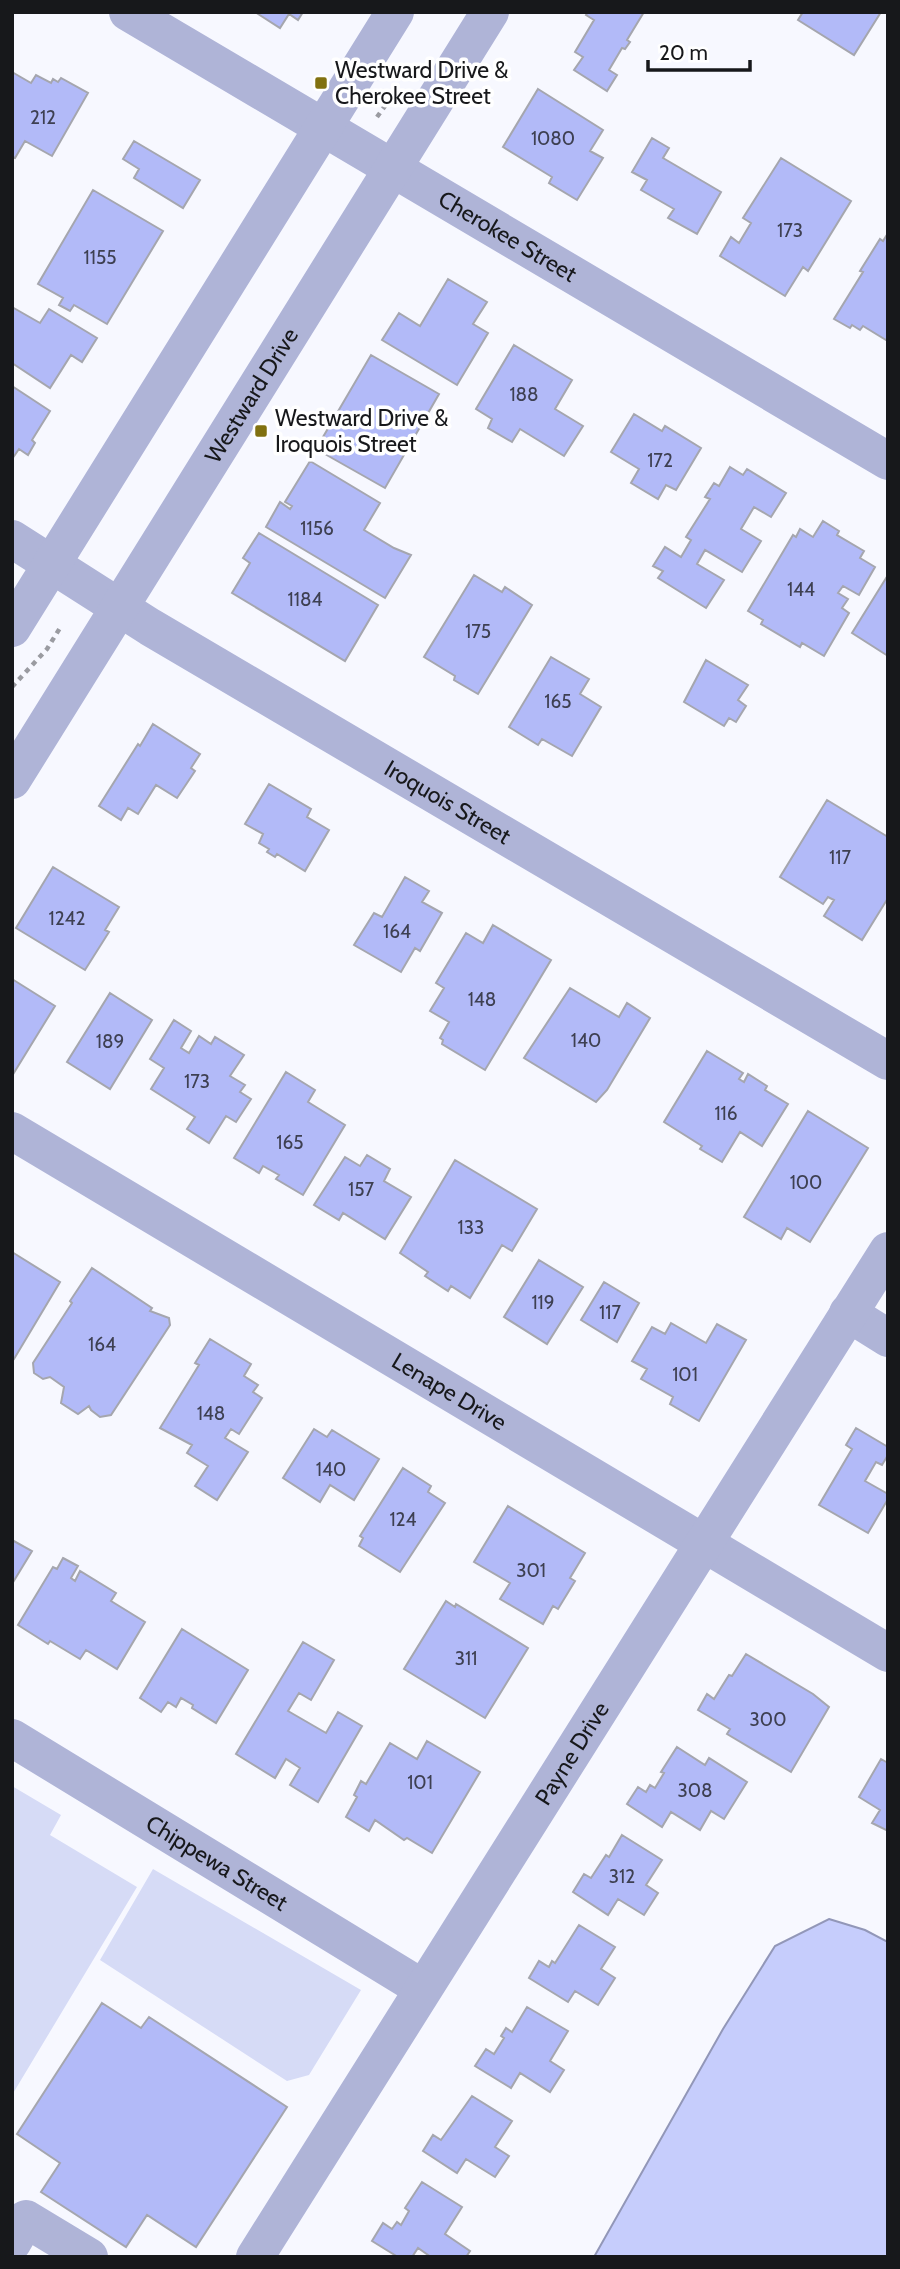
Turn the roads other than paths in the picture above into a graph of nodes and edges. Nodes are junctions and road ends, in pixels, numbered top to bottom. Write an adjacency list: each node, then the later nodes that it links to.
1 (128, 12): 4 (street, Cherokee Street)
2 (394, 12): 4 (street)
3 (490, 12): 5 (street, Westward Drive)
4 (323, 127): 5 (street, Cherokee Street); 8 (street)
5 (392, 169): 6 (street, Cherokee Street); 9 (street, Westward Drive)
6 (888, 461)
7 (12, 539): 8 (street, Iroquois Street)
8 (53, 565): 9 (street, Iroquois Street); 10 (street)
9 (120, 608): 11 (street, Westward Drive); 12 (street, Iroquois Street)
10 (12, 628)
11 (12, 780)
12 (888, 1061)
13 (12, 1131): 17 (street, Lenape Drive)
14 (888, 1251): 15 (street, Payne Drive)
15 (848, 1313): 16 (street); 17 (street, Payne Drive)
16 (888, 1338)
17 (704, 1543): 18 (street, Lenape Drive); 20 (street, Payne Drive)
18 (888, 1653)
19 (12, 1738): 20 (street, Chippewa Street)
20 (422, 1988): 23 (street, Payne Drive)
21 (12, 2242): 22 (street)
22 (89, 2257)
23 (255, 2257)

